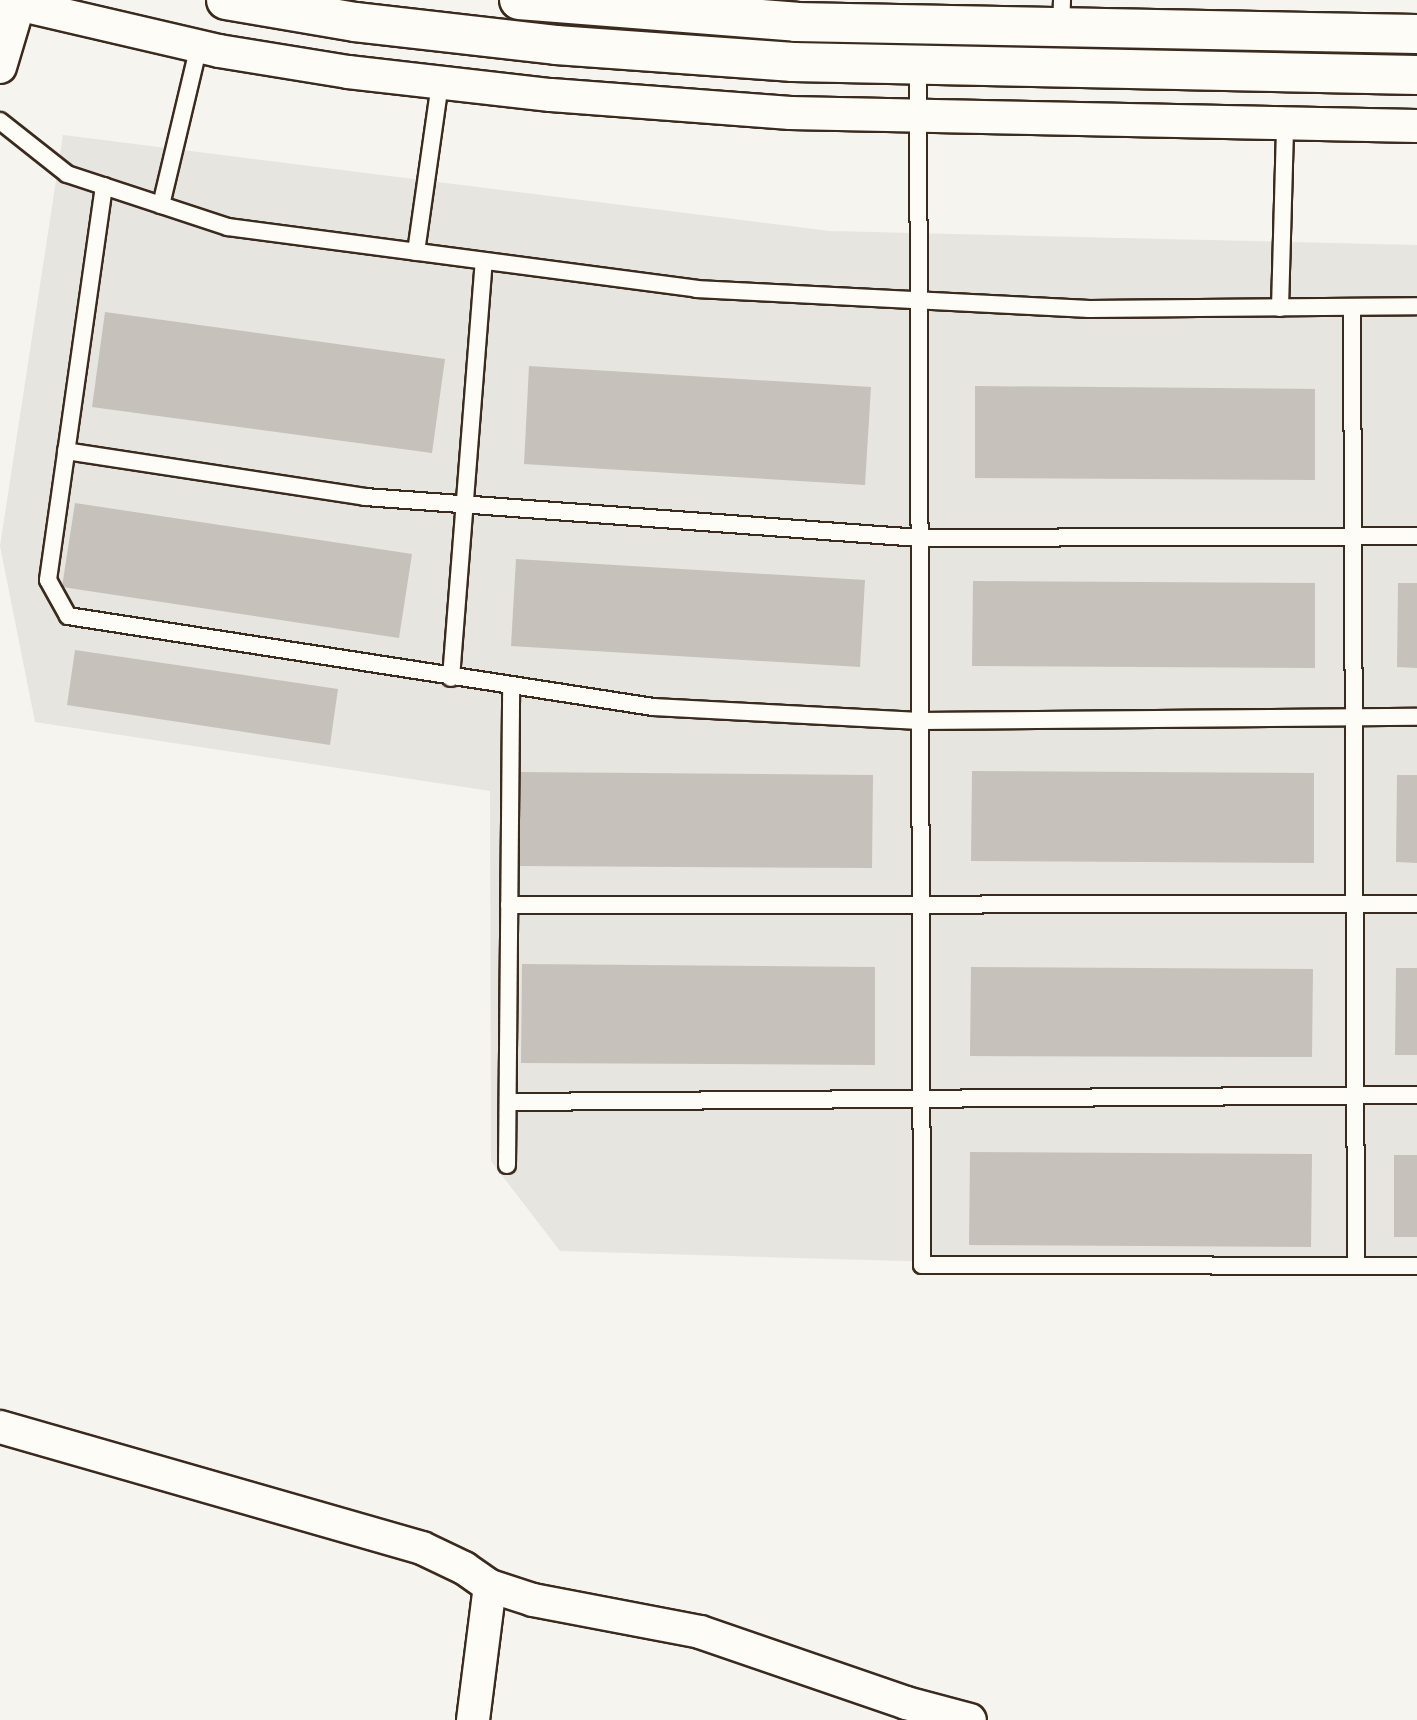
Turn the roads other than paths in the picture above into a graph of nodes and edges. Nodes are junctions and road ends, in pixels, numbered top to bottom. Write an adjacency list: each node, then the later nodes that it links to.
1 (226, 0): 7 (highway)
2 (519, 0): 4 (highway)
3 (13, 2): 6 (street); 8 (street)
4 (1062, 15): 5 (highway)
5 (1417, 34)
6 (199, 46): 10 (street); 16 (lane)
7 (918, 66): 9 (highway); 11 (lane)
8 (0, 67)
9 (1417, 75)
10 (440, 83): 11 (street); 17 (lane)
11 (918, 117): 13 (street); 19 (lane)
12 (0, 121): 15 (lane)
13 (1285, 124): 14 (street); 21 (lane)
14 (1417, 126)
15 (104, 186): 16 (lane); 23 (lane)
16 (161, 205): 17 (lane)
17 (416, 252): 18 (lane)
18 (484, 261): 19 (lane); 24 (lane)
19 (919, 300): 21 (lane); 27 (lane)
20 (1417, 306): 22 (lane)
21 (1280, 307): 22 (lane)
22 (1352, 307): 25 (lane)
23 (66, 451): 24 (lane); 28 (lane)
24 (465, 505): 27 (lane); 28 (lane)
25 (1353, 537): 26 (lane); 27 (lane); 31 (lane)
26 (1417, 537)
27 (919, 538): 32 (lane)
28 (451, 678): 29 (lane)
29 (511, 687): 32 (lane); 36 (lane)
30 (1417, 717): 31 (lane)
31 (1354, 718): 32 (lane); 34 (lane)
32 (920, 721): 33 (lane)
33 (921, 904): 34 (lane); 36 (lane); 39 (lane)
34 (1355, 904): 35 (lane); 37 (lane)
35 (1417, 904)
36 (509, 905): 40 (lane)
37 (1355, 1095): 38 (lane); 39 (lane); 42 (lane)
38 (1417, 1095)
39 (921, 1098): 40 (lane); 42 (lane)
40 (508, 1102): 41 (lane)
41 (507, 1165)
42 (1356, 1266): 43 (lane)
43 (1417, 1266)
44 (0, 1427): 45 (street)
45 (490, 1586): 46 (street); 47 (street)
46 (473, 1720)
47 (970, 1720)

